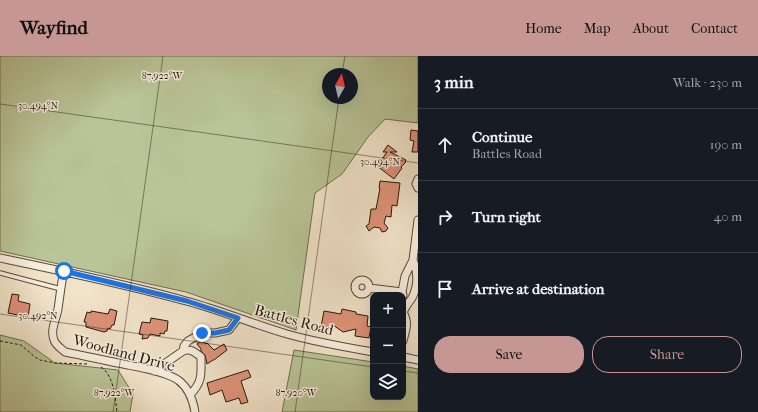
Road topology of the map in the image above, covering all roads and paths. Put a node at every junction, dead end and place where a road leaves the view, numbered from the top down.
1 (418, 179) edge
2 (418, 188) edge
3 (418, 220) edge
4 (0, 258) edge
5 (413, 260) junction
6 (64, 271) junction
7 (0, 273) edge
8 (369, 288) dead end
9 (61, 289) junction
10 (392, 292) edge
11 (403, 292) edge
12 (406, 306) edge
13 (406, 315) edge
14 (238, 318) junction
15 (406, 328) edge
16 (0, 341) edge
17 (183, 351) junction
18 (370, 351) edge
19 (406, 358) edge
20 (418, 360) edge
21 (88, 364) dead end
22 (101, 366) dead end
23 (154, 371) junction
24 (190, 395) junction
25 (117, 412) edge
26 (195, 412) edge

1 - 2 street
3 - 5 street
4 - 6 street, Battles Road
5 - 11 street
5 - 12 street
6 - 9 street, Woodland Drive
6 - 14 street, Battles Road
7 - 9 lane
8 - 10 street
9 - 23 street, Woodland Drive
13 - 15 street
14 - 17 street
14 - 18 street, Battles Road
16 - 21 path
17 - 23 street
17 - 24 street
19 - 20 street
22 - 25 path
23 - 24 street, Woodland Drive
24 - 26 street, Woodland Drive

